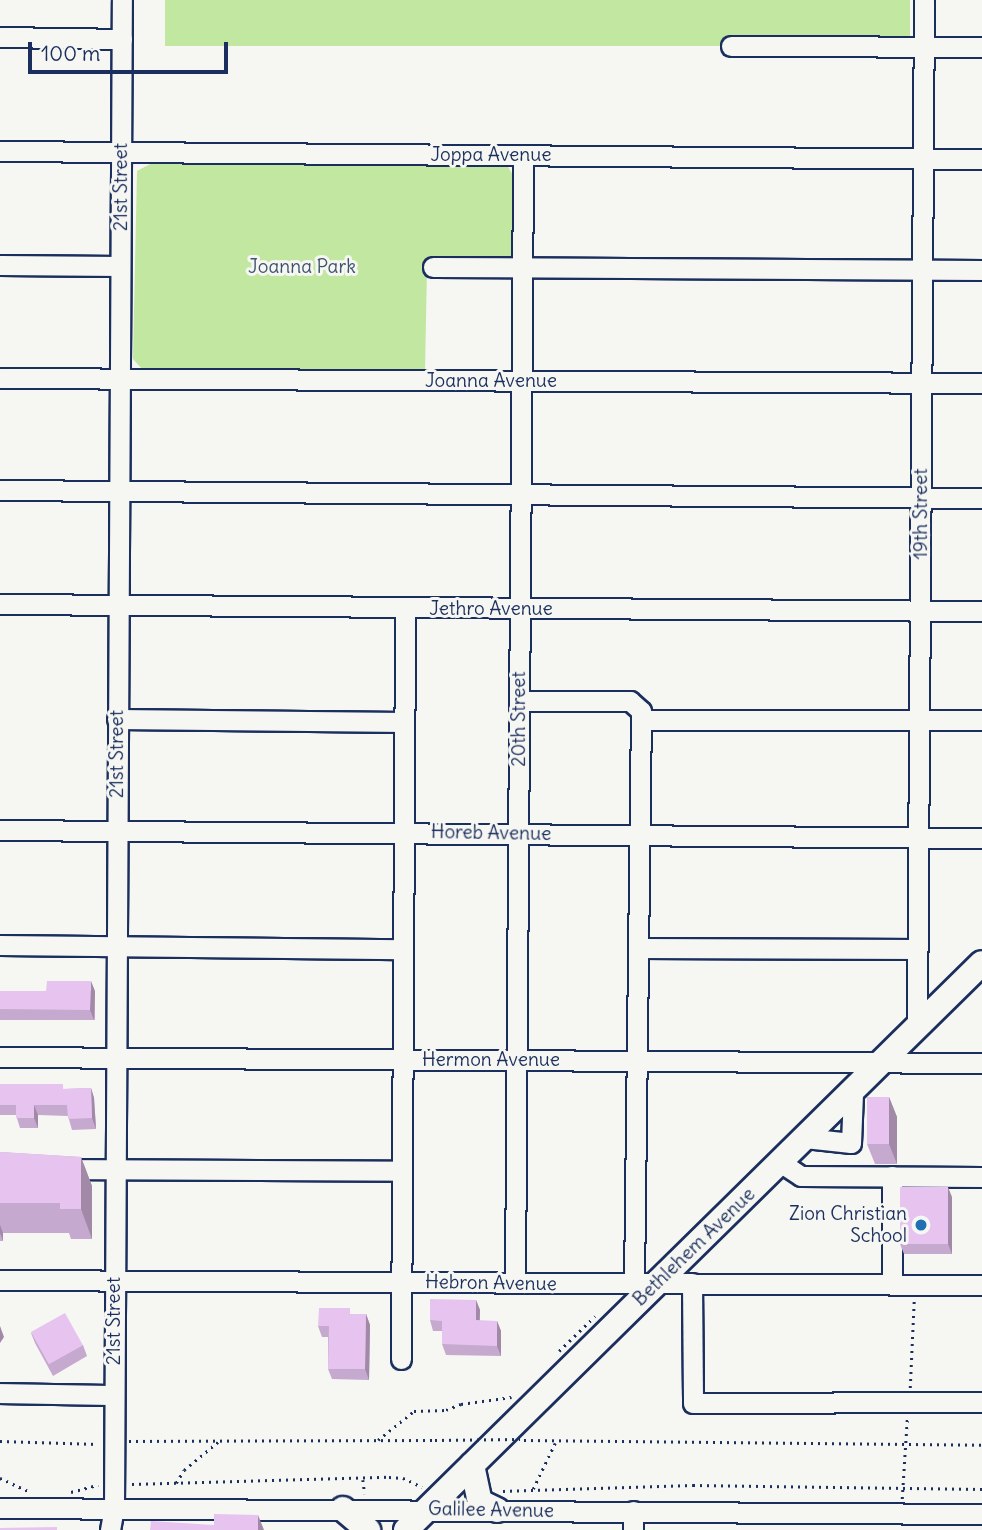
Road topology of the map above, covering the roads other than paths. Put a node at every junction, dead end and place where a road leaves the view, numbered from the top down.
1 (122, 0) edge
2 (924, 0) edge
3 (0, 37) edge
4 (122, 39) junction
5 (731, 46) dead end
6 (924, 47) junction
7 (982, 47) edge
8 (0, 151) edge
9 (121, 152) junction
10 (523, 156) junction
11 (923, 159) junction
12 (982, 159) edge
13 (0, 265) edge
14 (120, 266) junction
15 (433, 267) dead end
16 (522, 269) junction
17 (922, 270) junction
18 (982, 270) edge
19 (0, 378) edge
20 (119, 379) junction
21 (521, 382) junction
22 (922, 383) junction
23 (982, 383) edge
24 (0, 490) edge
25 (118, 491) junction
26 (521, 494) junction
27 (921, 498) junction
28 (982, 498) edge
29 (0, 604) edge
30 (118, 606) junction
31 (405, 608) junction
32 (520, 609) junction
33 (920, 611) junction
34 (982, 611) edge
35 (519, 701) junction
36 (117, 719) junction
37 (642, 720) junction
38 (918, 720) junction
39 (982, 720) edge
40 (404, 722) junction
41 (0, 830) edge
42 (116, 830) junction
43 (403, 832) junction
44 (518, 833) junction
45 (641, 834) junction
46 (916, 837) junction
47 (982, 838) edge
48 (0, 945) edge
49 (115, 947) junction
50 (640, 948) junction
51 (403, 949) junction
52 (916, 949) junction
53 (982, 963) edge
54 (917, 1027) junction
55 (0, 1058) edge
56 (115, 1058) junction
57 (402, 1060) junction
58 (517, 1060) junction
59 (638, 1060) junction
60 (882, 1062) junction
61 (982, 1063) edge
62 (853, 1094) junction
63 (805, 1138) junction
64 (780, 1162) junction
65 (41, 1169) edge
66 (114, 1169) junction
67 (402, 1171) junction
68 (892, 1176) junction
69 (982, 1177) edge
70 (0, 1280) edge
71 (115, 1280) junction
72 (401, 1282) junction
73 (515, 1282) junction
74 (692, 1283) junction
75 (645, 1284) junction
76 (892, 1284) junction
77 (982, 1285) edge
78 (401, 1359) dead end
79 (0, 1393) edge
80 (114, 1395) junction
81 (982, 1402) edge
82 (472, 1465) junction
83 (427, 1500) junction
84 (354, 1504) junction
85 (0, 1507) edge
86 (114, 1508) junction
87 (177, 1508) junction
88 (506, 1511) edge
89 (982, 1514) edge
90 (633, 1521) edge
91 (914, 1522) edge
92 (110, 1530) edge
93 (119, 1530) edge
94 (176, 1530) edge
95 (368, 1530) edge
96 (406, 1530) edge

1 - 4 street, 21st Street
2 - 6 street, 19th Street
3 - 4 street
4 - 9 street, 21st Street
5 - 6 street
6 - 7 street
6 - 11 street, 19th Street
8 - 9 street, Joppa Avenue
9 - 10 street, Joppa Avenue
9 - 14 street, 21st Street
10 - 11 street, Joppa Avenue
10 - 16 street, 20th Street
11 - 12 street, Joppa Avenue
11 - 17 street, 19th Street
13 - 14 street
14 - 20 street, 21st Street
15 - 16 street
16 - 17 street
16 - 21 street, 20th Street
17 - 18 street
17 - 22 street, 19th Street
19 - 20 street, Joanna Avenue
20 - 21 street, Joanna Avenue
20 - 25 street, 21st Street
21 - 22 street, Joanna Avenue
21 - 26 street, 20th Street
22 - 23 street, Joanna Avenue
22 - 27 street, 19th Street
24 - 25 street
25 - 26 street
25 - 30 street, 21st Street
26 - 27 street
26 - 32 street, 20th Street
27 - 28 street
27 - 33 street, 19th Street
29 - 30 street, Jethro Avenue
30 - 31 street, Jethro Avenue
30 - 36 street, 21st Street
31 - 32 street, Jethro Avenue
31 - 40 street
32 - 33 street, Jethro Avenue
32 - 35 street, 20th Street
33 - 34 street, Jethro Avenue
33 - 38 street, 19th Street
35 - 37 street
35 - 44 street, 20th Street
36 - 40 street
36 - 42 street, 21st Street
37 - 38 street
37 - 45 street
38 - 39 street
38 - 46 street, 19th Street
40 - 43 street
41 - 42 street, Horeb Avenue
42 - 43 street, Horeb Avenue
42 - 49 street, 21st Street
43 - 44 street, Horeb Avenue
43 - 51 street
44 - 45 street, Horeb Avenue
44 - 58 street, 20th Street
45 - 46 street, Horeb Avenue
45 - 50 street
46 - 47 street, Horeb Avenue
46 - 52 street, 19th Street
48 - 49 street
49 - 51 street
49 - 56 street, 21st Street
50 - 52 street
50 - 59 street
51 - 57 street
52 - 54 street, 19th Street
53 - 54 main road, Bethlehem Avenue
54 - 60 main road, Bethlehem Avenue
55 - 56 street, Hermon Avenue
56 - 57 street, Hermon Avenue
56 - 66 street, 21st Street
57 - 58 street, Hermon Avenue
57 - 67 street
58 - 59 street, Hermon Avenue
58 - 73 street, 20th Street
59 - 60 street, Hermon Avenue
59 - 75 street
60 - 61 street, Hermon Avenue
60 - 62 main road, Bethlehem Avenue
62 - 63 main road, Bethlehem Avenue
62 - 63 street
63 - 64 main road, Bethlehem Avenue
64 - 68 street
64 - 75 main road, Bethlehem Avenue
65 - 66 street
66 - 67 street
66 - 71 street, 21st Street
67 - 72 street
68 - 69 street
68 - 76 street
70 - 71 street, Hebron Avenue
71 - 72 street, Hebron Avenue
71 - 80 street, 21st Street
72 - 73 street, Hebron Avenue
72 - 78 street
73 - 75 street, Hebron Avenue
74 - 75 street, Hebron Avenue
74 - 76 street, Hebron Avenue
74 - 81 street
75 - 82 main road, Bethlehem Avenue
76 - 77 street, Hebron Avenue
79 - 80 street
80 - 86 street, 21st Street
82 - 83 main road, Bethlehem Avenue
82 - 88 main road
83 - 84 street, Galilee Avenue
83 - 88 street, Galilee Avenue
83 - 96 main road, Bethlehem Avenue
84 - 87 street, Galilee Avenue
84 - 95 main road
85 - 86 street, Galilee Avenue
86 - 87 street, Galilee Avenue
86 - 92 street, 21st Street
86 - 93 street, 21st Street
87 - 94 street
88 - 90 street, Galilee Avenue
89 - 91 street, Galilee Avenue
90 - 91 street, Galilee Avenue

